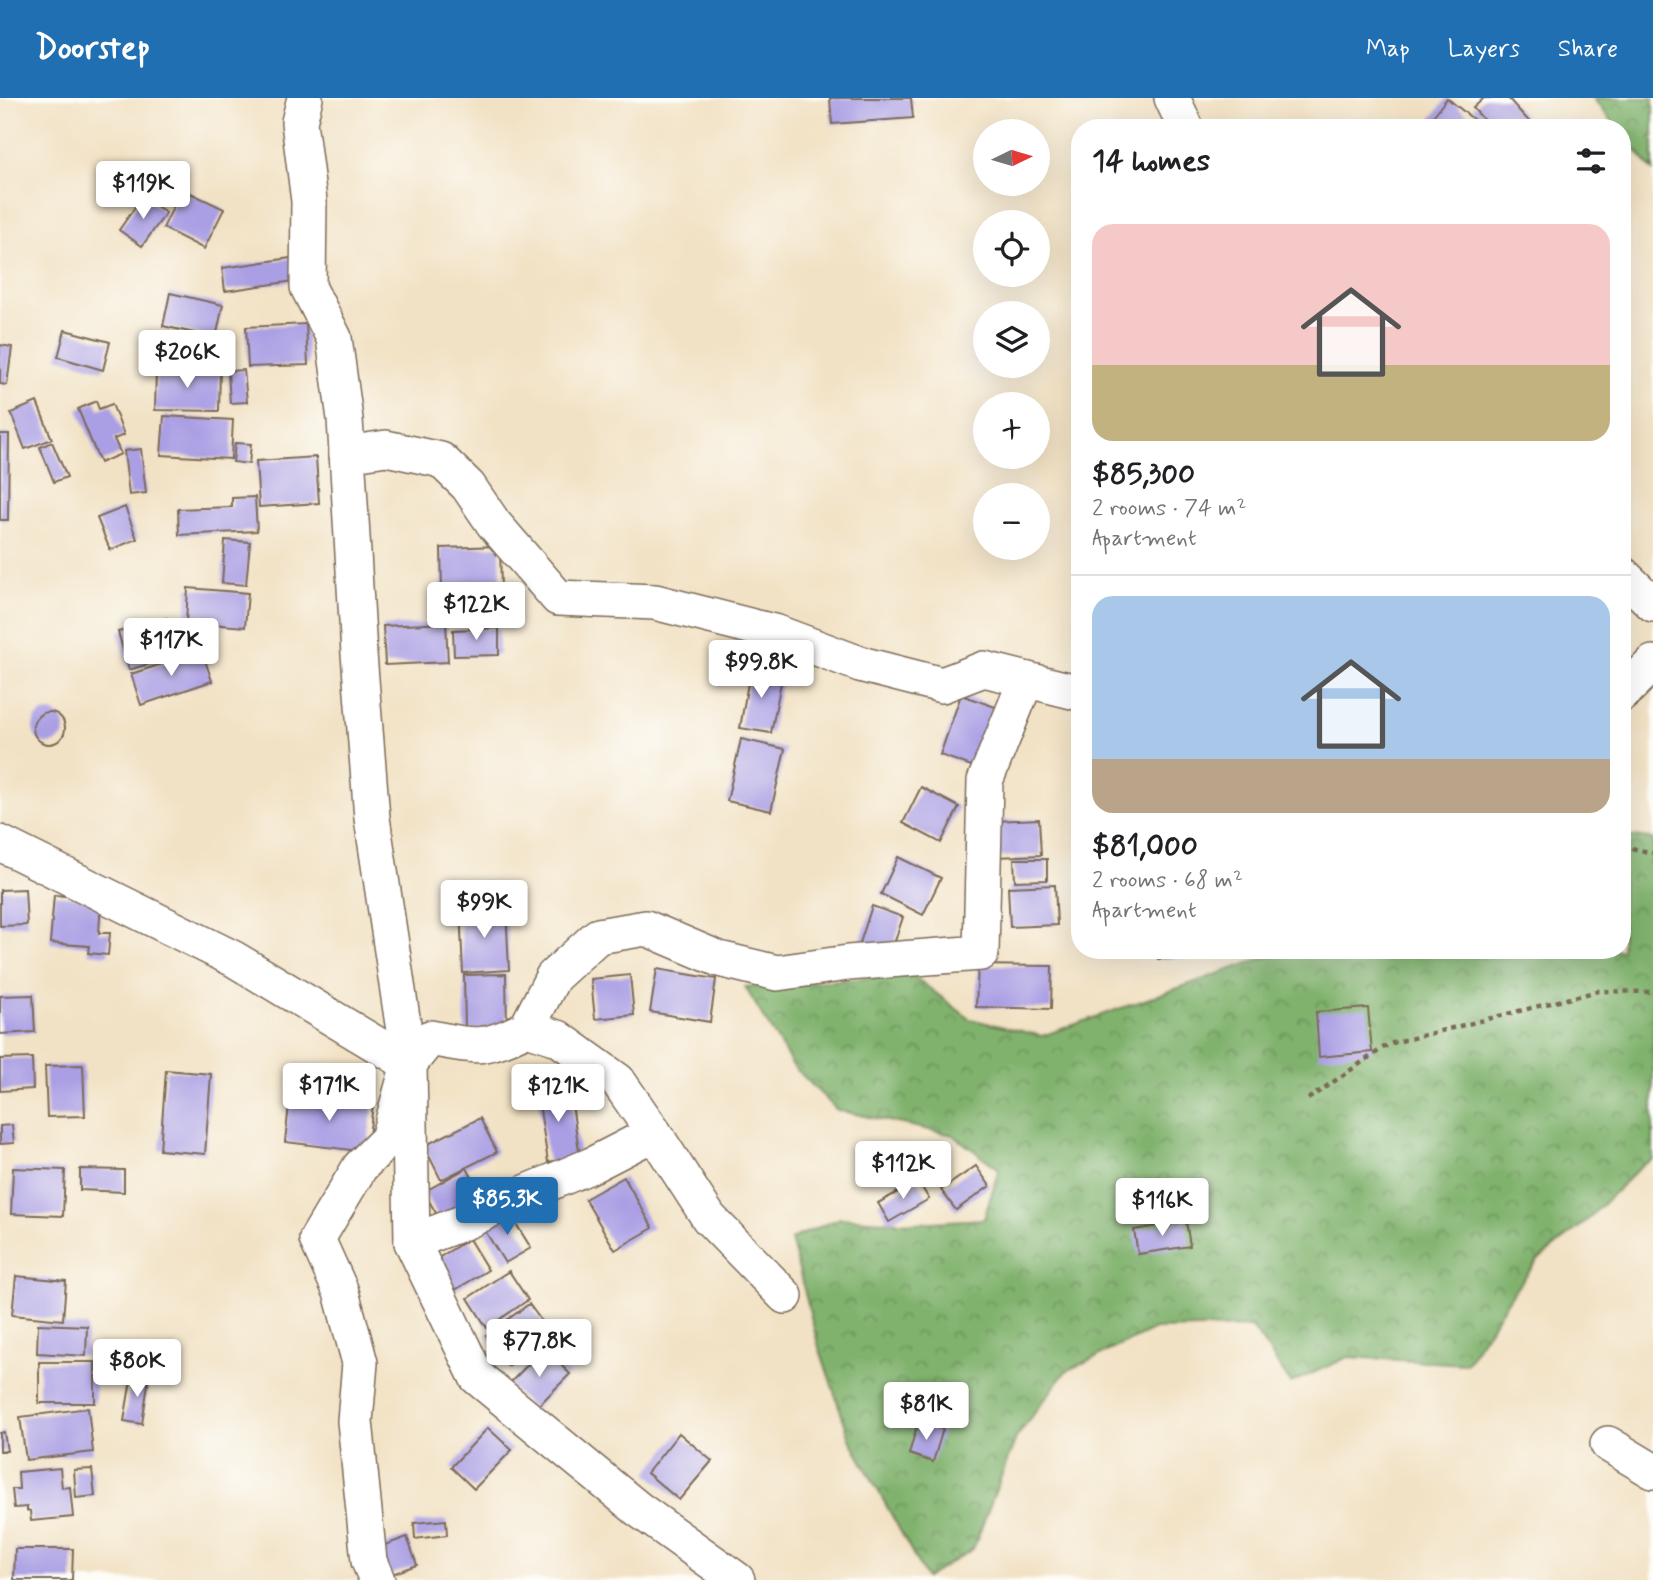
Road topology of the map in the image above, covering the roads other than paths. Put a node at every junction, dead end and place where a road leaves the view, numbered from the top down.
1 (305, 98) edge
2 (1172, 98) edge
3 (1182, 119) edge
4 (347, 454) junction
5 (1631, 583) edge
6 (1653, 604) edge
7 (1653, 663) edge
8 (1026, 680) junction
9 (1631, 686) edge
10 (1071, 691) edge
11 (0, 843) edge
12 (527, 1028) junction
13 (409, 1064) junction
14 (654, 1133) junction
15 (412, 1242) junction
16 (785, 1296) dead end
17 (1608, 1444) dead end
18 (1653, 1471) edge
19 (377, 1580) edge
20 (737, 1580) edge

1 - 4 street
2 - 3 street
4 - 8 street
4 - 13 street
5 - 6 street
7 - 9 street
8 - 10 street
8 - 12 street
11 - 13 street
12 - 13 street
12 - 14 street
13 - 15 street
13 - 19 street
14 - 15 street
14 - 16 street
15 - 20 street
17 - 18 street

